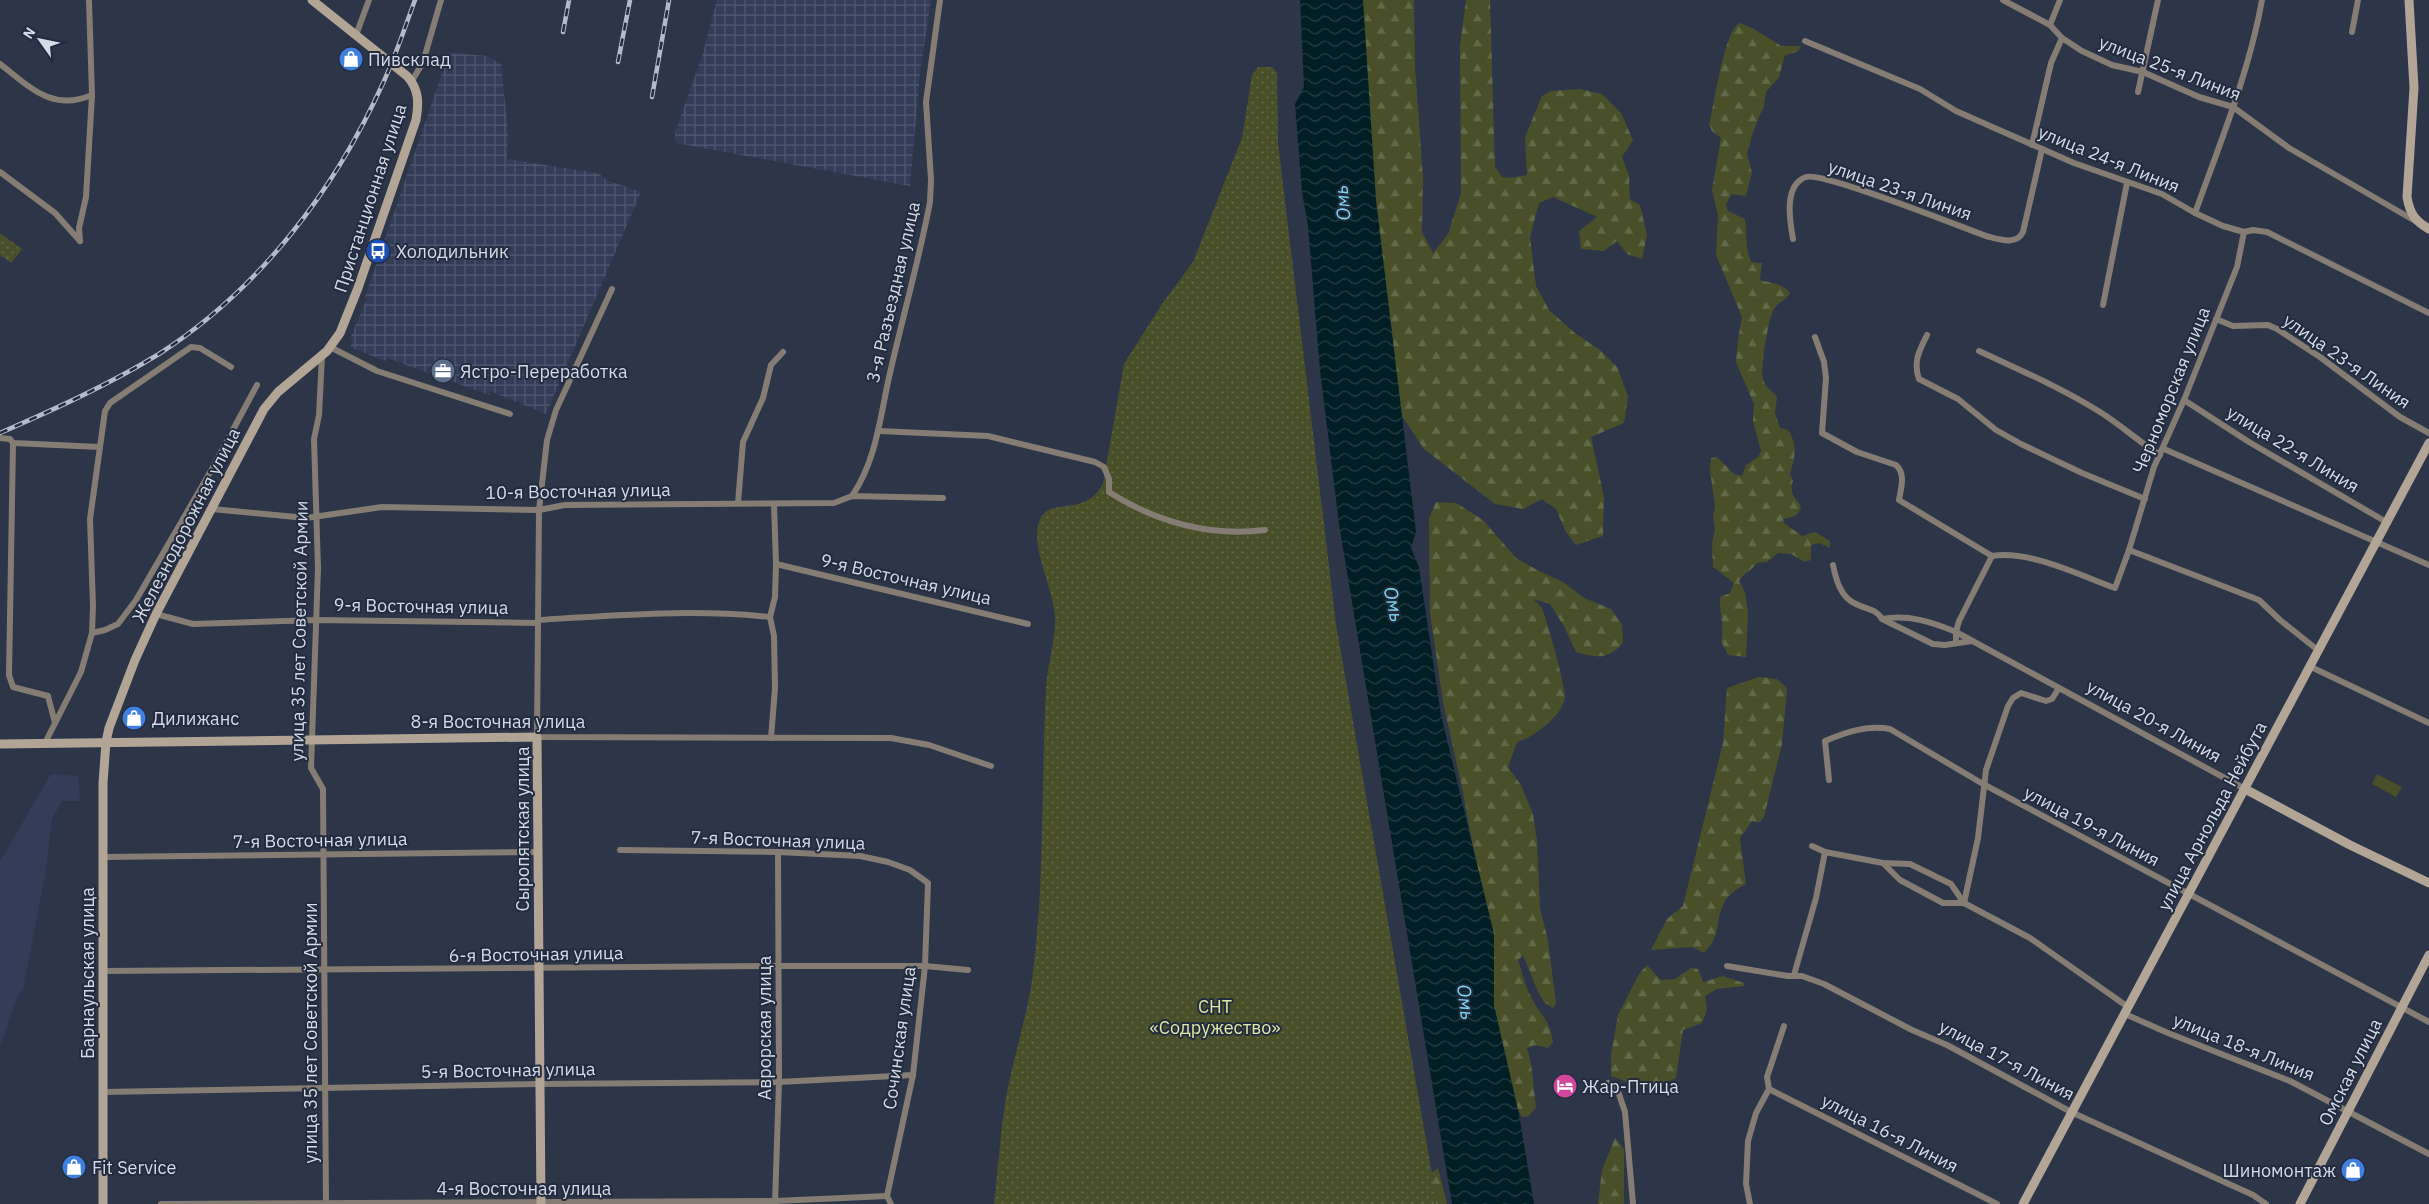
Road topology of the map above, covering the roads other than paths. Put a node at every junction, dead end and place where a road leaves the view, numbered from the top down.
1 (90, 0) edge
2 (312, 0) edge
3 (369, 0) edge
4 (441, 0) edge
5 (940, 0) edge
6 (2003, 0) edge
7 (2060, 0) edge
8 (2158, 0) edge
9 (2262, 0) edge
10 (2358, 0) edge
11 (2408, 0) edge
12 (2050, 25) junction
13 (2352, 32) dead end
14 (356, 35) junction
15 (2062, 38) junction
16 (1805, 41) dead end
17 (0, 64) edge
18 (2143, 72) junction
19 (412, 81) junction
20 (2138, 92) dead end
21 (92, 95) junction
22 (2233, 107) junction
23 (2032, 144) junction
24 (2042, 150) junction
25 (0, 172) edge
26 (2127, 183) junction
27 (2195, 213) junction
28 (2416, 222) junction
29 (2429, 229) edge
30 (2244, 232) junction
31 (1793, 239) dead end
32 (612, 289) dead end
33 (2103, 305) dead end
34 (2429, 313) edge
35 (2216, 319) junction
36 (1927, 335) dead end
37 (1815, 337) dead end
38 (330, 347) junction
39 (1979, 351) dead end
40 (783, 352) dead end
41 (322, 356) junction
42 (231, 367) dead end
43 (257, 385) dead end
44 (2184, 400) junction
45 (510, 414) dead end
46 (879, 431) junction
47 (2429, 433) edge
48 (0, 438) edge
49 (13, 443) junction
50 (2429, 444) edge
51 (100, 446) junction
52 (2162, 452) junction
53 (852, 496) junction
54 (943, 498) dead end
55 (2145, 498) junction
56 (738, 503) junction
57 (774, 504) junction
58 (212, 509) junction
59 (539, 510) junction
60 (315, 517) junction
61 (2388, 523) junction
62 (1265, 530) dead end
63 (2378, 541) junction
64 (2129, 550) junction
65 (1992, 556) junction
66 (776, 564) junction
67 (1833, 565) dead end
68 (2429, 565) edge
69 (156, 614) junction
70 (770, 618) junction
71 (1882, 619) junction
72 (316, 620) junction
73 (538, 622) junction
74 (1028, 624) dead end
75 (1956, 632) junction
76 (92, 633) junction
77 (1972, 641) junction
78 (1956, 643) junction
79 (2319, 651) junction
80 (2311, 667) junction
81 (2059, 688) junction
82 (55, 723) junction
83 (2429, 723) edge
84 (537, 737) junction
85 (312, 738) junction
86 (771, 738) junction
87 (45, 742) junction
88 (106, 742) junction
89 (0, 744) edge
90 (991, 766) dead end
91 (1829, 780) dead end
92 (1983, 784) junction
93 (2245, 789) junction
94 (1812, 846) dead end
95 (620, 850) dead end
96 (538, 852) junction
97 (778, 852) junction
98 (1825, 852) junction
99 (325, 854) junction
100 (102, 857) junction
101 (1883, 863) junction
102 (2429, 882) edge
103 (928, 883) joint
104 (2187, 894) junction
105 (1964, 902) junction
106 (2429, 955) edge
107 (779, 966) junction
108 (925, 966) junction
109 (1727, 966) dead end
110 (539, 969) junction
111 (324, 970) junction
112 (968, 970) dead end
113 (103, 971) junction
114 (1794, 975) junction
115 (2402, 1007) junction
116 (2127, 1010) junction
117 (2429, 1022) edge
118 (1784, 1026) dead end
119 (913, 1075) junction
120 (779, 1082) junction
121 (1608, 1083) dead end
122 (540, 1084) junction
123 (326, 1088) junction
124 (1769, 1089) junction
125 (103, 1092) junction
126 (2348, 1110) junction
127 (2071, 1112) junction
128 (2429, 1154) edge
129 (888, 1196) junction
130 (775, 1202) edge
131 (326, 1203) edge
132 (103, 1204) edge
133 (161, 1204) edge
134 (541, 1204) edge
135 (891, 1204) edge
136 (1633, 1204) edge
137 (1750, 1204) edge
138 (1997, 1204) edge
139 (2023, 1204) edge
140 (2266, 1204) edge
141 (2300, 1204) edge

1 - 21 street
2 - 14 street
3 - 14 street
4 - 19 street, Пристанционная улица
5 - 46 street, 3-я Разъездная улица
6 - 12 street, улица 25-я Линия
7 - 12 street
8 - 18 street
9 - 22 street
10 - 13 street
11 - 28 street
12 - 15 street, улица 25-я Линия
14 - 19 street
15 - 18 street, улица 25-я Линия
15 - 23 street
16 - 23 street, улица 24-я Линия
17 - 21 street
18 - 20 street
18 - 22 street, улица 25-я Линия
19 - 38 street, Пристанционная улица
21 - 25 street
22 - 27 street
22 - 28 street, улица 25-я Линия
23 - 24 street, улица 24-я Линия
24 - 26 street, улица 24-я Линия
24 - 31 street, улица 23-я Линия
26 - 27 street, улица 24-я Линия
26 - 33 street
27 - 30 street, улица 24-я Линия
28 - 29 street, улица 25-я Линия
30 - 34 street, улица 24-я Линия
30 - 35 street, Черноморская улица
32 - 59 street, Сыропятская улица
35 - 44 street, Черноморская улица
35 - 47 street, улица 23-я Линия
36 - 55 street
37 - 65 street
38 - 41 street, Железнодорожная улица
38 - 45 street
39 - 52 street
40 - 56 street
41 - 58 street, Железнодорожная улица
41 - 60 street, улица 35 лет Советской Армии
42 - 51 street
43 - 76 street
44 - 52 street, Черноморская улица
44 - 61 street, улица 22-я Линия
46 - 53 street, 3-я Разъездная улица
46 - 62 street
48 - 49 street
49 - 51 street
49 - 82 street
50 - 61 street, улица Арнольда Нейбута
51 - 76 street
52 - 55 street, Черноморская улица
52 - 63 street
53 - 54 street, 10-я Восточная улица
53 - 57 street, 10-я Восточная улица
55 - 64 street, Черноморская улица
56 - 57 street, 10-я Восточная улица
56 - 59 street, 10-я Восточная улица
57 - 66 street
58 - 60 street, 10-я Восточная улица
58 - 69 street, Железнодорожная улица
59 - 60 street, 10-я Восточная улица
59 - 73 street, Сыропятская улица
60 - 72 street, улица 35 лет Советской Армии
61 - 63 street, улица Арнольда Нейбута
63 - 68 street
63 - 79 street, улица Арнольда Нейбута
64 - 65 street, Черноморская улица
64 - 79 street
65 - 75 street
66 - 70 street
66 - 74 street, 9-я Восточная улица
67 - 71 street
69 - 72 street, 9-я Восточная улица
69 - 88 street, Железнодорожная улица
70 - 73 street, 9-я Восточная улица
70 - 86 street
71 - 75 street, улица 20-я Линия
71 - 78 street
72 - 73 street, 9-я Восточная улица
72 - 85 street, улица 35 лет Советской Армии
73 - 84 street, Сыропятская улица
75 - 77 street, улица 20-я Линия
75 - 78 street
76 - 82 street
77 - 78 street
77 - 81 street, улица 20-я Линия
79 - 80 street, улица Арнольда Нейбута
80 - 83 street
80 - 93 street, улица Арнольда Нейбута
81 - 92 street
81 - 93 street, улица 20-я Линия
82 - 87 street
84 - 85 street, 8-я Восточная улица
84 - 86 street, 8-я Восточная улица
84 - 96 street, Сыропятская улица
85 - 88 street, 8-я Восточная улица
85 - 99 street, улица 35 лет Советской Армии
86 - 90 street, 8-я Восточная улица
87 - 88 street, 8-я Восточная улица
87 - 89 street, 8-я Восточная улица
88 - 100 street, Барнаульская улица
91 - 92 street, улица 19-я Линия
92 - 104 street, улица 19-я Линия
92 - 105 street
93 - 102 street, улица 20-я Линия
93 - 104 street, улица Арнольда Нейбута
94 - 98 street, улица 18-я Линия
95 - 97 street, 7-я Восточная улица
96 - 99 street, 7-я Восточная улица
96 - 110 street, Сыропятская улица
97 - 103 street, 7-я Восточная улица
97 - 107 street, Аврорская улица
98 - 101 street, улица 18-я Линия
98 - 114 street
99 - 100 street, 7-я Восточная улица
99 - 111 street, улица 35 лет Советской Армии
100 - 113 street, Барнаульская улица
101 - 105 street, улица 18-я Линия
101 - 105 street, улица 18-я Линия
103 - 108 street, Сочинская улица
104 - 115 street, улица 19-я Линия
104 - 116 street, улица Арнольда Нейбута
105 - 116 street, улица 18-я Линия
106 - 115 street, Омская улица
107 - 108 street, 6-я Восточная улица
107 - 110 street, 6-я Восточная улица
107 - 120 street, Аврорская улица
108 - 112 street, 6-я Восточная улица
108 - 119 street, Сочинская улица
109 - 114 street, улица 17-я Линия
110 - 111 street, 6-я Восточная улица
110 - 122 street, Сыропятская улица
111 - 113 street, 6-я Восточная улица
111 - 123 street, улица 35 лет Советской Армии
113 - 125 street, Барнаульская улица
114 - 127 street, улица 17-я Линия
115 - 117 street, улица 19-я Линия
115 - 126 street, Омская улица
116 - 126 street, улица 18-я Линия
116 - 127 street, улица Арнольда Нейбута
118 - 124 street
119 - 120 street, 5-я Восточная улица
119 - 129 street, Сочинская улица
120 - 122 street, 5-я Восточная улица
120 - 130 street, Аврорская улица
121 - 136 street
122 - 123 street, 5-я Восточная улица
122 - 134 street, Сыропятская улица
123 - 125 street, 5-я Восточная улица
123 - 131 street, улица 35 лет Советской Армии
124 - 137 street
124 - 138 street, улица 16-я Линия
125 - 132 street, Барнаульская улица
126 - 128 street, улица 18-я Линия
126 - 141 street, Омская улица
127 - 139 street, улица Арнольда Нейбута
127 - 140 street, улица 17-я Линия
129 - 130 street, 4-я Восточная улица
129 - 135 street
130 - 134 street, 4-я Восточная улица
131 - 133 street, 4-я Восточная улица
131 - 134 street, 4-я Восточная улица

